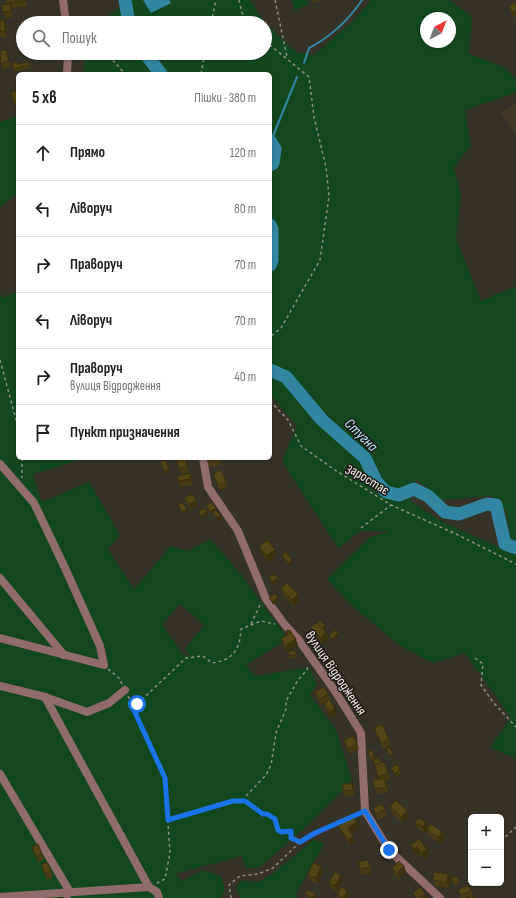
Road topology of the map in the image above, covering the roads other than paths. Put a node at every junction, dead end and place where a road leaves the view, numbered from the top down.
1 (62, 0) edge
2 (65, 16) edge
3 (68, 60) edge
4 (67, 72) edge
5 (203, 460) edge
6 (0, 464) edge
7 (0, 578) edge
8 (0, 638) edge
9 (64, 656) junction
10 (0, 686) edge
11 (125, 690) road end
12 (45, 697) junction
13 (0, 774) edge
14 (149, 886) junction
15 (70, 892) junction
16 (0, 897) edge
17 (63, 898) edge
18 (159, 898) edge
19 (440, 898) edge

1 - 2 street
3 - 4 street
5 - 19 street, вулиця Відродження
6 - 9 street
7 - 9 street
8 - 9 street
10 - 12 street
11 - 12 street
12 - 14 street
13 - 15 street
14 - 15 street
14 - 18 street
15 - 16 street
15 - 17 street

